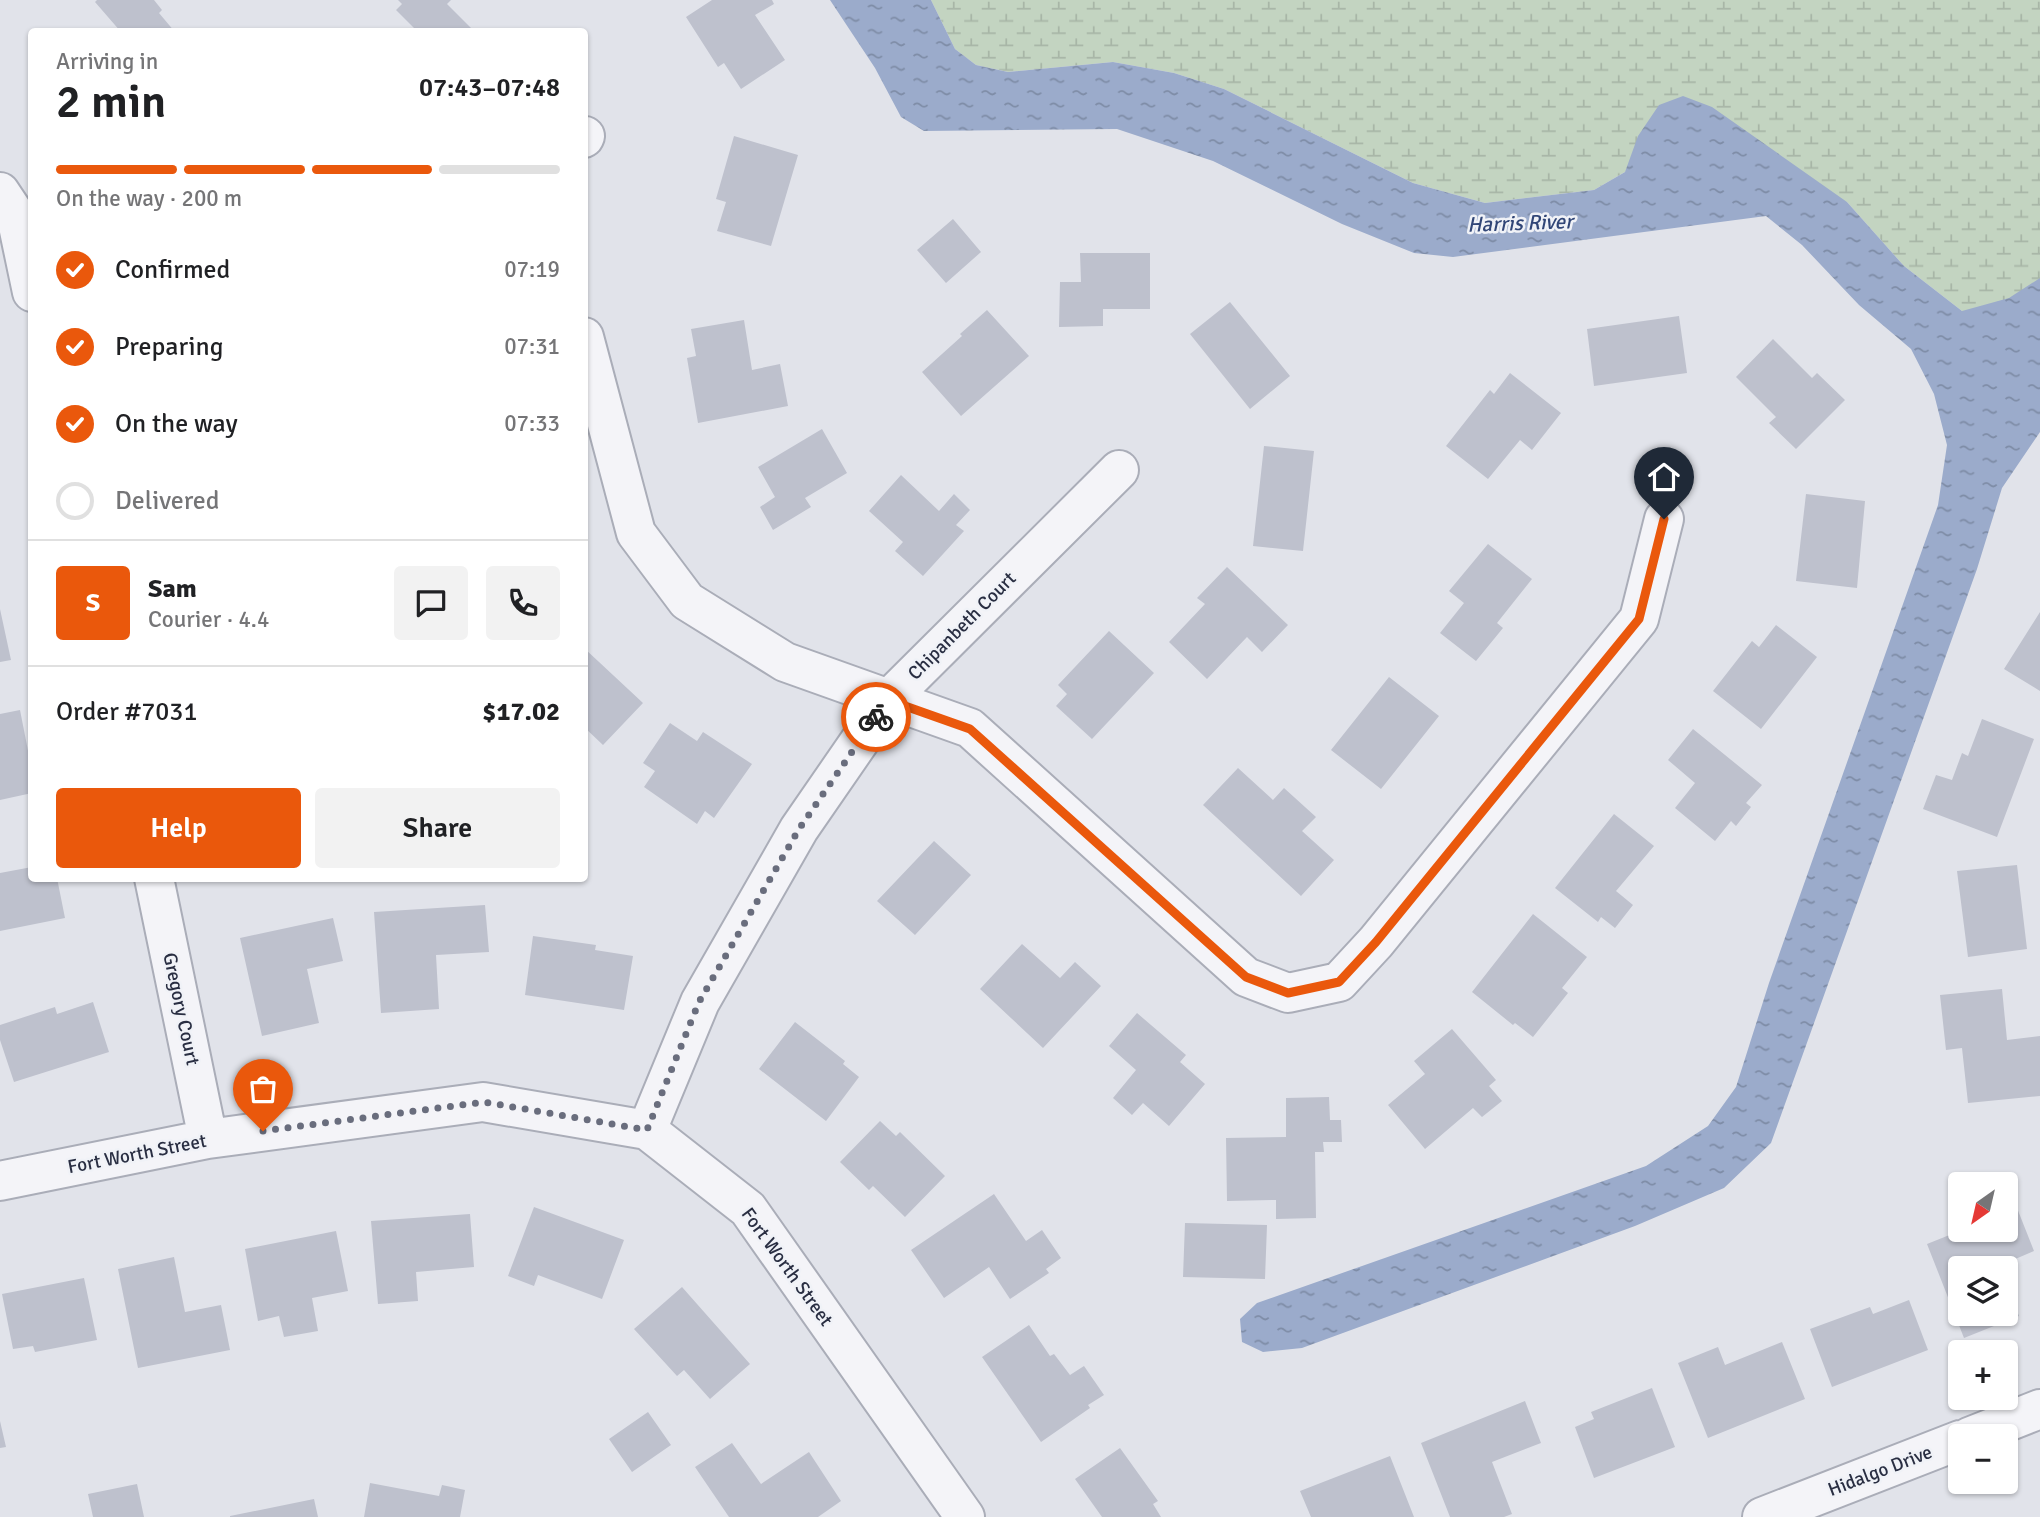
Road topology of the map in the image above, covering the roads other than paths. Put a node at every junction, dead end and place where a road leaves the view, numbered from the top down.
1 (0, 192) edge
2 (28, 273) edge
3 (588, 352) edge
4 (1119, 470) dead end
5 (1664, 519) dead end
6 (888, 700) junction
7 (155, 882) edge
8 (647, 1130) junction
9 (208, 1139) junction
10 (0, 1181) edge
11 (2040, 1409) edge
12 (2002, 1424) edge
13 (1948, 1445) edge
14 (965, 1517) edge
15 (1762, 1517) edge

1 - 2 street
3 - 6 street
4 - 6 street, Chipanbeth Court
5 - 6 street
6 - 8 street, Chipanbeth Court
7 - 9 street, Gregory Court
8 - 9 street, Fort Worth Street
8 - 14 street, Fort Worth Street
9 - 10 street, Fort Worth Street
11 - 12 street
13 - 15 street, Hidalgo Drive

